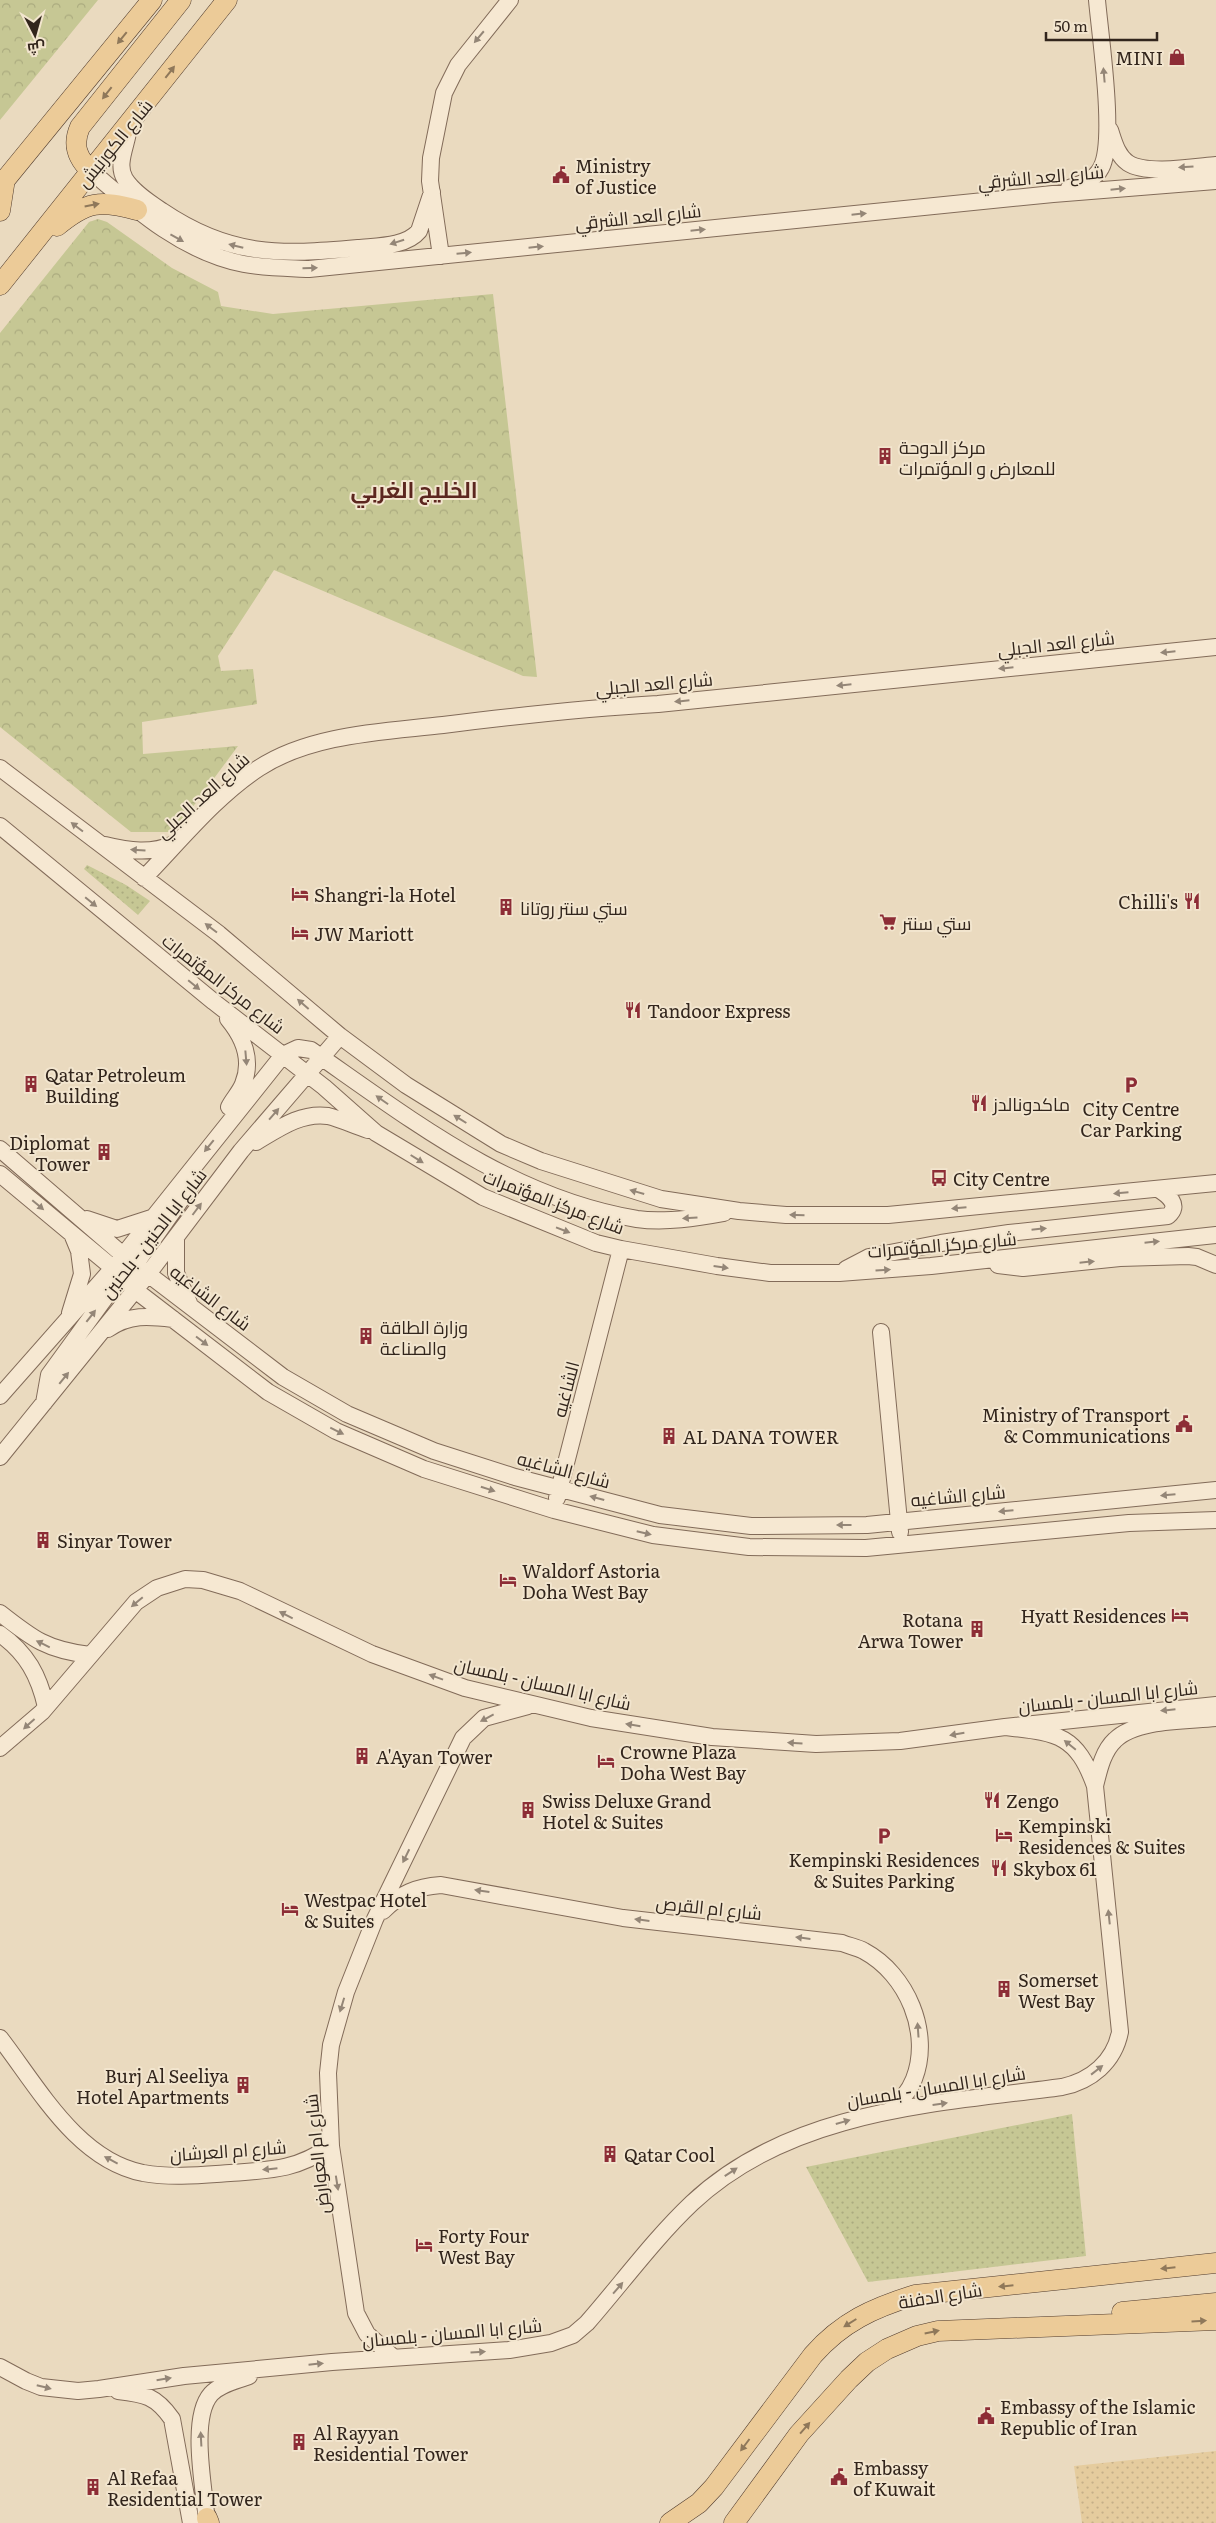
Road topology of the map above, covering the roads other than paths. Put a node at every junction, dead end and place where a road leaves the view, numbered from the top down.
1 (152, 0) edge
2 (181, 0) edge
3 (510, 0) edge
4 (1097, 0) edge
5 (227, 1) edge
6 (129, 124) junction
7 (1108, 124) junction
8 (1216, 165) edge
9 (91, 171) junction
10 (1216, 181) edge
11 (3, 182) edge
12 (432, 192) junction
13 (1053, 194) junction
14 (137, 210) junction
15 (0, 211) edge
16 (25, 252) junction
17 (441, 256) junction
18 (0, 285) edge
19 (1216, 647) edge
20 (0, 768) edge
21 (0, 826) edge
22 (99, 843) junction
23 (176, 844) junction
24 (144, 878) junction
25 (214, 1002) junction
26 (340, 1036) junction
27 (283, 1055) junction
28 (320, 1057) junction
29 (308, 1075) junction
30 (225, 1126) junction
31 (376, 1133) junction
32 (0, 1150) edge
33 (241, 1151) junction
34 (193, 1166) junction
35 (0, 1174) edge
36 (1216, 1183) edge
37 (1158, 1189) junction
38 (738, 1211) junction
39 (79, 1216) junction
40 (151, 1218) junction
41 (71, 1232) junction
42 (1216, 1235) edge
43 (176, 1238) junction
44 (621, 1249) junction
45 (987, 1260) junction
46 (1216, 1266) edge
47 (128, 1268) junction
48 (839, 1273) junction
49 (135, 1290) junction
50 (190, 1305) junction
51 (70, 1318) junction
52 (174, 1320) junction
53 (881, 1332) dead end
54 (102, 1333) junction
55 (0, 1396) edge
56 (44, 1403) junction
57 (0, 1457) edge
58 (560, 1488) junction
59 (1216, 1490) edge
60 (554, 1510) junction
61 (1216, 1520) edge
62 (898, 1521) junction
63 (759, 1526) junction
64 (901, 1544) junction
65 (758, 1547) junction
66 (0, 1613) edge
67 (0, 1634) edge
68 (90, 1655) junction
69 (533, 1705) junction
70 (1216, 1705) edge
71 (46, 1707) junction
72 (1216, 1718) edge
73 (1005, 1727) junction
74 (0, 1748) edge
75 (1095, 1786) junction
76 (375, 1919) junction
77 (0, 2038) edge
78 (892, 2110) junction
79 (331, 2146) junction
80 (1216, 2263) edge
81 (1216, 2303) edge
82 (1216, 2320) edge
83 (1007, 2330) junction
84 (394, 2358) junction
85 (0, 2367) edge
86 (267, 2369) junction
87 (99, 2389) junction
88 (203, 2522) edge
89 (670, 2523) edge
90 (734, 2523) edge

1 -> 11 main road
2 -> 9 main road
3 -> 12 street
7 -> 4 street
6 -> 5 main road, شارع الكورنيش
6 - 9 main road, شارع الكورنيش
12 -> 6 street
8 -> 7 street
7 - 13 street
9 - 14 street, شارع العد الشرقي
9 - 16 main road, شارع الكورنيش
13 -> 10 street, شارع العد الشرقي
11 - 15 main road
12 - 17 street
17 -> 13 street, شارع العد الشرقي
16 -> 14 main road
14 -> 17 street, شارع العد الشرقي
16 - 18 main road, شارع الكورنيش
19 -> 23 street, شارع العد الجبلي
22 -> 20 street, شارع مركز المؤتمرات
21 -> 25 street, شارع مركز المؤتمرات
23 -> 22 street
22 - 24 street, شارع مركز المؤتمرات
23 - 24 street, شارع العد الجبلي
26 -> 24 street, شارع مركز المؤتمرات
25 - 27 street, شارع مركز المؤتمرات
25 -> 30 street
26 - 28 street, شارع ابا الحنين - بلحنين
38 -> 26 street, شارع مركز المؤتمرات
27 - 28 street
27 - 29 street, شارع مركز المؤتمرات
27 - 30 street, شارع ابا الحنين - بلحنين
28 - 29 street, شارع ابا الحنين - بلحنين
38 -> 28 street
29 - 31 street, شارع مركز المؤتمرات
33 -> 29 street, شارع ابا الحنين - بلحنين
30 -> 34 street, شارع ابا الحنين - بلحنين
31 - 33 street
31 -> 44 street, شارع مركز المؤتمرات
32 - 39 street, شارع الشاغيه
43 -> 33 street, شارع ابا الحنين - بلحنين
34 - 40 street, شارع ابا الحنين - بلحنين
34 - 47 street
35 -> 41 street, شارع الشاغيه
36 - 37 street, شارع مركز المؤتمرات
37 -> 38 street, شارع مركز المؤتمرات
48 -> 37 street
39 - 40 street
39 - 47 street, شارع الشاغيه
40 - 47 street, شارع ابا الحنين - بلحنين
41 - 47 street, شارع الشاغيه
41 - 51 street
45 -> 42 street, شارع مركز المؤتمرات
43 - 47 street, شارع ابا الحنين - بلحنين
43 - 50 street
44 -> 48 street, شارع مركز المؤتمرات
44 - 58 street, الشاغيه
45 -> 46 street
48 -> 45 street, شارع مركز المؤتمرات
47 - 49 street
47 - 50 street, شارع الشاغيه
47 - 51 street, شارع ابا الحنين - بلحنين
56 -> 47 street
49 - 52 street
49 - 54 street, شارع ابا الحنين - بلحنين
50 - 58 street, شارع الشاغيه
51 - 55 street, شارع ابا الحنين - بلحنين
52 - 54 street
52 -> 60 street
53 - 62 street
56 -> 54 street, شارع ابا الحنين - بلحنين
56 - 57 street, شارع ابا الحنين - بلحنين
58 - 60 street, الشاغيه
63 -> 58 street, شارع الشاغيه
59 -> 62 street, شارع الشاغيه
60 -> 65 street
61 - 64 street
62 -> 63 street, شارع الشاغيه
62 - 64 street
63 - 65 street
64 - 65 street
68 -> 66 street
67 - 71 street
69 -> 68 street, شارع ابا المسان - بلمسان
68 - 71 street, شارع ابا المسان - بلمسان
73 -> 69 street, شارع ابا المسان - بلمسان
69 -> 76 street, شارع ام العوارض
70 -> 73 street, شارع ابا المسان - بلمسان
71 -> 74 street, شارع ابا المسان - بلمسان
72 - 75 street, شارع ابا المسان - بلمسان
75 -> 73 street, شارع ابا المسان - بلمسان
78 -> 75 street, شارع ابا المسان - بلمسان
78 -> 76 street, شارع ام القرص
76 -> 79 street, شارع ام العوارض
79 -> 77 street, شارع ام العرشان
84 -> 78 street, شارع ابا المسان - بلمسان
79 -> 84 street, شارع ام العوارض
80 -> 89 main road, شارع الدفنة
81 - 83 main road
83 -> 82 main road, شارع الدفنة
90 -> 83 main road, شارع الدفنة
86 -> 84 street, شارع ابا المسان - بلمسان
85 -> 87 street, شارع ابا المسان - بلمسان
87 -> 86 street, شارع ابا المسان - بلمسان
88 -> 86 street, شارع ابا المسان - بلمسان
87 - 88 street, شارع ابا المسان - بلمسان

